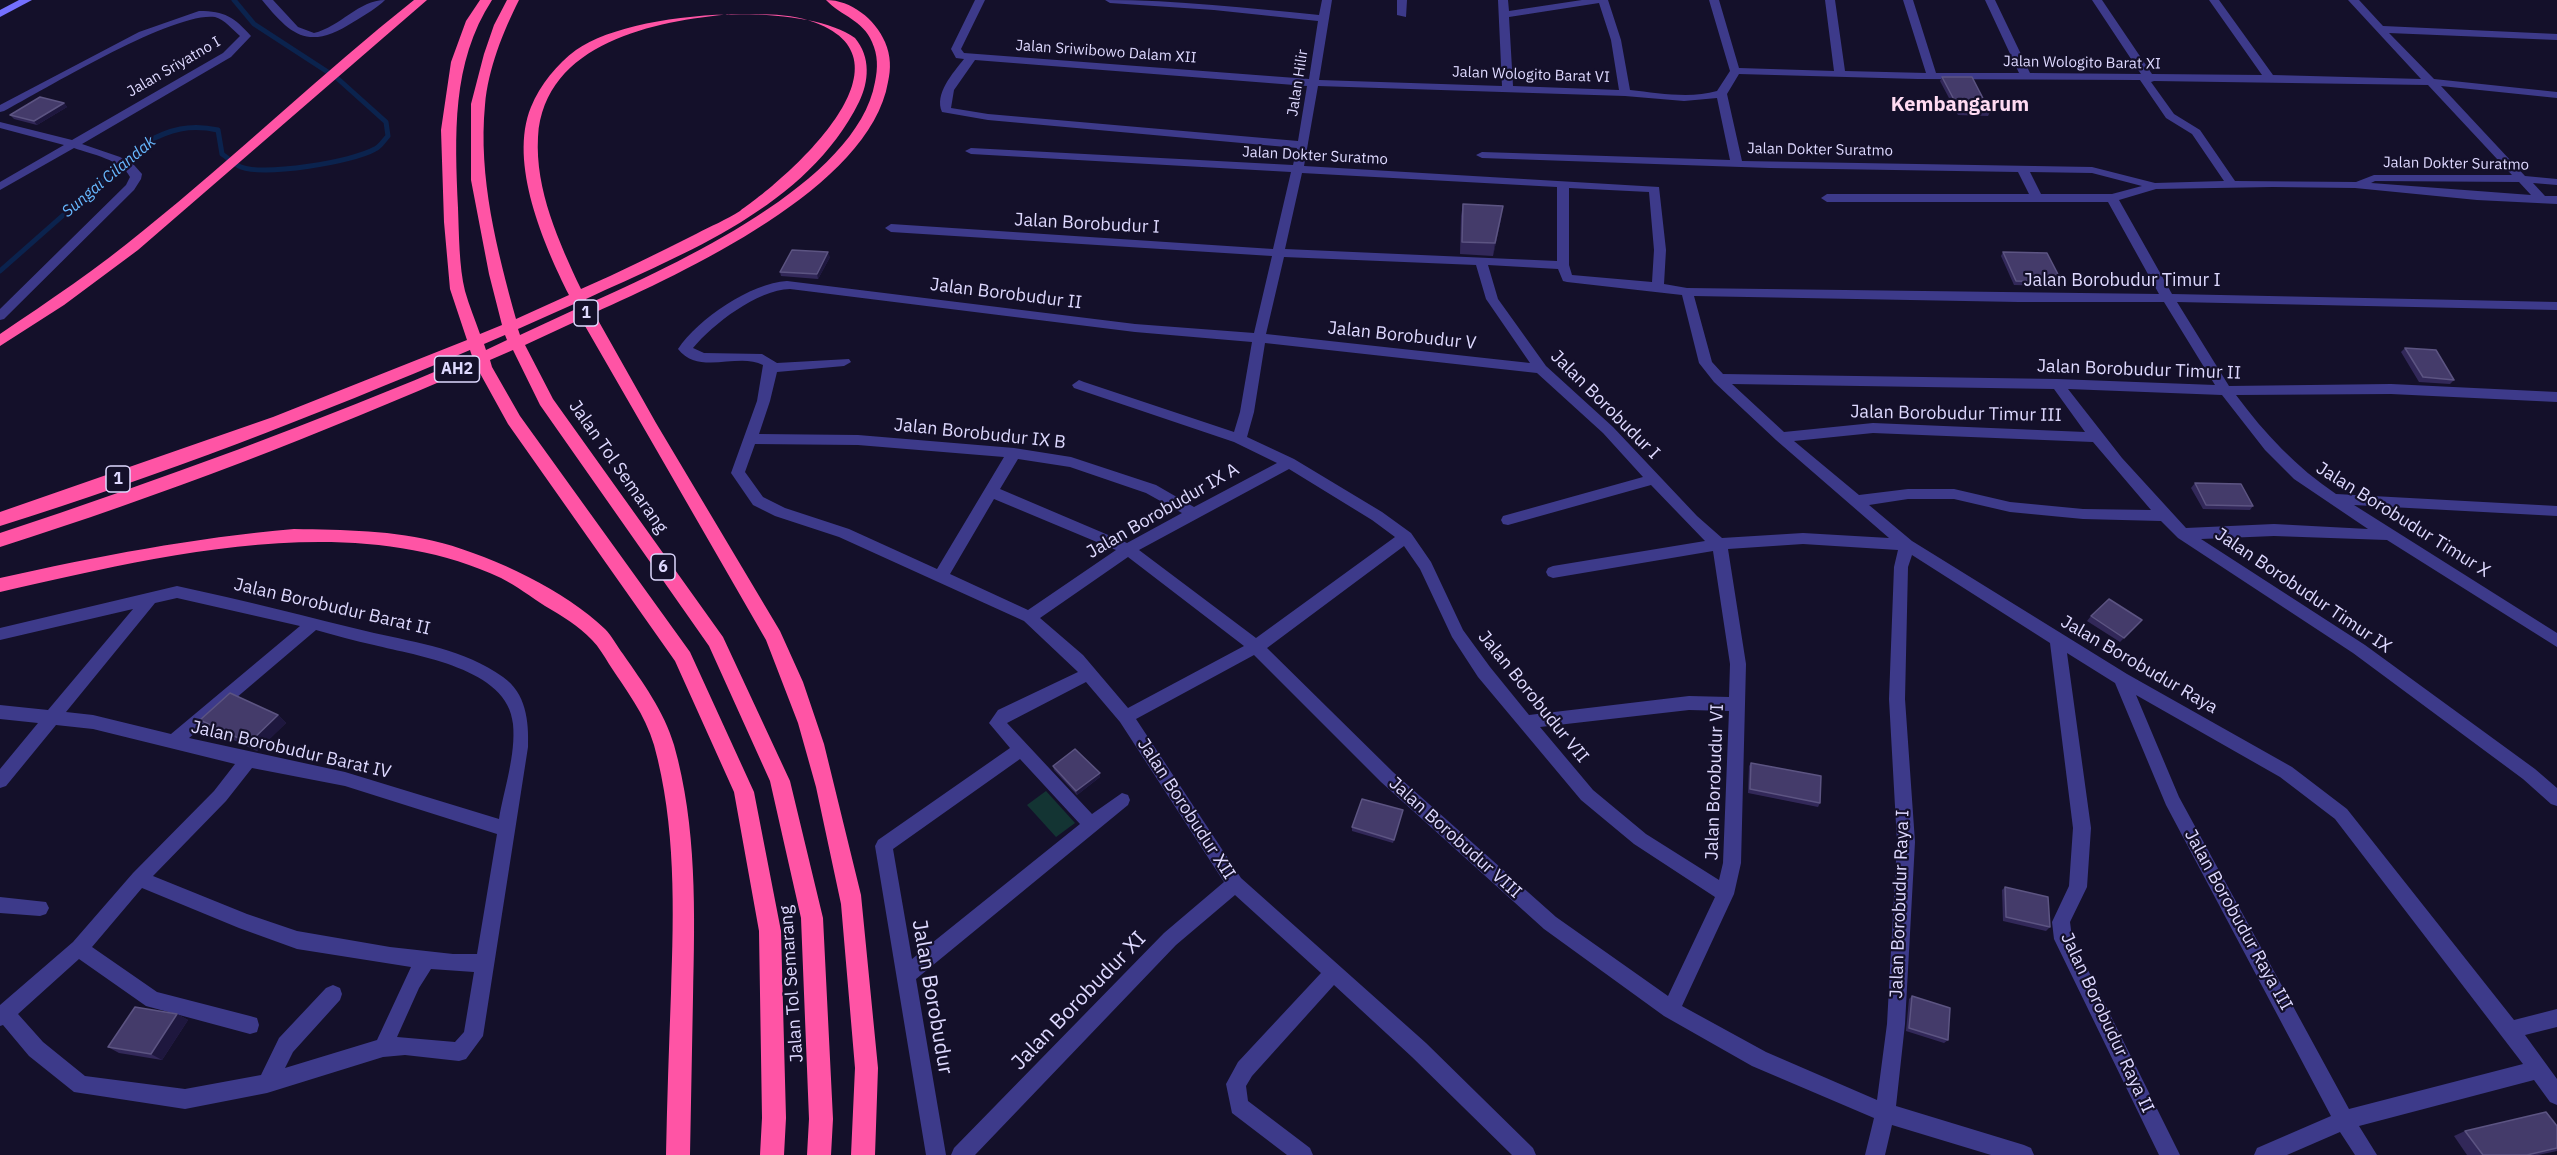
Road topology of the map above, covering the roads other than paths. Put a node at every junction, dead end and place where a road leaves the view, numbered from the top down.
1 (27, 0) edge
2 (267, 0) edge
3 (380, 0) edge
4 (421, 0) edge
5 (486, 0) edge
6 (513, 0) edge
7 (832, 0) edge
8 (980, 0) edge
9 (1110, 0) edge
10 (1327, 0) edge
11 (1402, 0) edge
12 (1503, 0) edge
13 (1602, 0) edge
14 (1714, 0) edge
15 (1830, 0) edge
16 (1908, 0) edge
17 (1990, 0) edge
18 (2097, 0) edge
19 (2214, 0) edge
20 (2353, 0) edge
21 (1214, 3) edge
22 (0, 14) edge
23 (1402, 15) dead end
24 (1505, 15) junction
25 (1324, 20) junction
26 (2379, 29) junction
27 (2557, 37) edge
28 (971, 58) junction
29 (1735, 71) junction
30 (1840, 74) junction
31 (1932, 76) junction
32 (2026, 77) junction
33 (2270, 78) junction
34 (2147, 79) junction
35 (2429, 82) junction
36 (1313, 83) junction
37 (1508, 89) junction
38 (1626, 93) junction
39 (1721, 93) junction
40 (2557, 95) edge
41 (0, 110) edge
42 (0, 125) edge
43 (74, 144) junction
44 (1303, 145) junction
45 (971, 151) dead end
46 (1482, 155) dead end
47 (1546, 158) junction
48 (1737, 164) junction
49 (2022, 169) junction
50 (1298, 171) junction
51 (2523, 179) junction
52 (1547, 182) junction
53 (2557, 182) edge
54 (1563, 184) junction
55 (2232, 185) junction
56 (2355, 185) junction
57 (2156, 186) junction
58 (0, 187) edge
59 (2036, 196) junction
60 (1827, 198) dead end
61 (2112, 198) junction
62 (2541, 199) junction
63 (2557, 200) edge
64 (891, 228) dead end
65 (1280, 254) junction
66 (1481, 261) junction
67 (1563, 265) junction
68 (1658, 287) junction
69 (1688, 292) junction
70 (2169, 298) junction
71 (2557, 306) edge
72 (0, 316) edge
73 (1259, 339) junction
74 (0, 341) edge
75 (844, 362) dead end
76 (771, 368) junction
77 (1541, 369) junction
78 (1719, 379) junction
79 (2057, 384) junction
80 (1079, 385) dead end
81 (2225, 390) junction
82 (2557, 397) edge
83 (1780, 437) junction
84 (2095, 437) junction
85 (750, 439) junction
86 (1239, 439) junction
87 (1014, 453) junction
88 (1289, 463) junction
89 (1654, 479) junction
90 (992, 492) junction
91 (2333, 499) junction
92 (1856, 501) junction
93 (2557, 511) edge
94 (1195, 514) junction
95 (2164, 516) junction
96 (0, 519) edge
97 (1508, 520) dead end
98 (2183, 534) junction
99 (2393, 535) junction
100 (1406, 537) junction
101 (0, 540) edge
102 (1720, 544) junction
103 (1907, 544) junction
104 (1128, 549) junction
105 (1552, 572) dead end
106 (941, 576) junction
107 (0, 585) edge
108 (151, 597) junction
109 (1029, 617) junction
110 (314, 623) junction
111 (0, 634) edge
112 (2058, 641) junction
113 (2557, 641) edge
114 (1256, 647) junction
115 (1088, 674) junction
116 (2121, 678) junction
117 (1737, 704) junction
118 (0, 712) edge
119 (1126, 717) junction
120 (52, 718) junction
121 (1525, 722) junction
122 (173, 742) junction
123 (1020, 750) junction
124 (248, 760) junction
125 (0, 781) edge
126 (2557, 799) edge
127 (1122, 800) dead end
128 (1091, 824) junction
129 (506, 829) junction
130 (139, 879) junction
131 (1235, 884) junction
132 (1725, 894) junction
133 (0, 905) edge
134 (40, 908) dead end
135 (79, 948) junction
136 (426, 960) junction
137 (484, 963) junction
138 (1334, 972) junction
139 (906, 975) junction
140 (333, 994) dead end
141 (1671, 1010) junction
142 (3, 1015) edge
143 (2557, 1018) edge
144 (250, 1025) dead end
145 (2510, 1030) junction
146 (383, 1048) junction
147 (2539, 1069) junction
148 (267, 1083) junction
149 (2557, 1095) edge
150 (1885, 1113) junction
151 (2344, 1120) junction
152 (678, 1155) edge
153 (771, 1155) edge
154 (819, 1155) edge
155 (863, 1155) edge
156 (936, 1155) edge
157 (961, 1155) edge
158 (1303, 1155) edge
159 (1526, 1155) edge
160 (1875, 1155) edge
161 (2024, 1155) edge
162 (2170, 1155) edge
163 (2264, 1155) edge
164 (2367, 1155) edge

1 - 22 street
2 - 3 street
4 - 74 highway
5 - 153 highway, Jalan Tol Semarang / 6
6 - 154 highway, Jalan Tol Semarang / 6
7 - 101 highway, AH2
8 - 28 street
9 - 21 street
10 - 25 street, Jalan Hilir
11 - 23 street
12 - 24 street
13 - 24 street
13 - 38 street
14 - 29 street
15 - 30 street
16 - 31 street
17 - 32 street
18 - 34 street
19 - 33 street
20 - 26 street
21 - 25 street
24 - 37 street
25 - 36 street, Jalan Hilir
26 - 27 street
26 - 35 street
28 - 36 street, Jalan Sriwibowo Dalam XII
28 - 44 street
29 - 30 street, Jalan Wologito Barat XI
29 - 39 street
30 - 31 street, Jalan Wologito Barat XI
31 - 32 street, Jalan Wologito Barat XI
32 - 34 street, Jalan Wologito Barat XI
33 - 34 street, Jalan Wologito Barat XI
33 - 35 street, Jalan Wologito Barat XI
34 - 55 street
35 - 40 street, Jalan Wologito Barat XI
35 - 51 street
36 - 37 street, Jalan Wologito Barat VI
36 - 44 street, Jalan Hilir
37 - 38 street, Jalan Wologito Barat VI
38 - 39 street, Jalan Wologito Barat VI
39 - 48 street
41 - 43 street, Jalan Sriyatno I
42 - 43 street
43 - 58 street, Jalan Sriyatno I
43 - 72 street
44 - 50 street, Jalan Hilir
45 - 50 street, Jalan Dokter Suratmo
46 - 47 street, Jalan Dokter Suratmo
47 - 48 street, Jalan Dokter Suratmo
47 - 52 street
48 - 49 street, Jalan Dokter Suratmo
49 - 57 street, Jalan Dokter Suratmo
49 - 59 street
50 - 52 street, Jalan Dokter Suratmo
50 - 65 street
51 - 53 street, Jalan Dokter Suratmo
51 - 56 street, Jalan Dokter Suratmo
51 - 62 street
52 - 54 street, Jalan Dokter Suratmo
54 - 67 street
54 - 68 street, Jalan Dokter Suratmo
55 - 56 street, Jalan Dokter Suratmo
55 - 57 street, Jalan Dokter Suratmo
56 - 62 street, Jalan Dokter Suratmo
57 - 61 street, Jalan Dokter Suratmo
59 - 60 street, Jalan Dokter Suratmo
59 - 61 street, Jalan Dokter Suratmo
61 - 70 street, Jalan Borobudur Timur X
62 - 63 street, Jalan Dokter Suratmo
64 - 65 street, Jalan Borobudur I
65 - 66 street, Jalan Borobudur I
65 - 73 street
66 - 67 street
66 - 77 street, Jalan Borobudur I
67 - 68 street, Jalan Borobudur Timur I
68 - 69 street, Jalan Borobudur Timur I
69 - 70 street, Jalan Borobudur Timur I
69 - 78 street, Jalan Borobudur Raya
70 - 71 street, Jalan Borobudur Timur I
70 - 81 street, Jalan Borobudur Timur X
73 - 76 street, Jalan Borobudur II
73 - 77 street, Jalan Borobudur V
73 - 86 street
75 - 76 street
76 - 85 street
77 - 89 street, Jalan Borobudur I
78 - 79 street, Jalan Borobudur Timur II
78 - 83 street, Jalan Borobudur Raya
79 - 81 street, Jalan Borobudur Timur II
79 - 84 street, Jalan Borobudur Timur IX
80 - 86 street, Jalan Borobudur VII
81 - 82 street, Jalan Borobudur Timur II
81 - 91 street, Jalan Borobudur Timur X
83 - 84 street, Jalan Borobudur Timur III
83 - 92 street, Jalan Borobudur Raya
84 - 95 street, Jalan Borobudur Timur IX
85 - 87 street, Jalan Borobudur IX B
85 - 106 street, Jalan Borobudur XII
86 - 88 street, Jalan Borobudur VII
87 - 90 street
87 - 94 street, Jalan Borobudur IX B
88 - 94 street, Jalan Borobudur IX A
88 - 100 street, Jalan Borobudur VII
89 - 97 street
89 - 102 street, Jalan Borobudur I
90 - 104 street, Jalan Borobudur VIII
90 - 106 street
91 - 93 street
91 - 99 street, Jalan Borobudur Timur X
92 - 95 street
92 - 103 street, Jalan Borobudur Raya
94 - 104 street, Jalan Borobudur IX A
95 - 98 street, Jalan Borobudur Timur IX
96 - 155 highway, 1
98 - 99 street
98 - 126 street, Jalan Borobudur Timur IX
99 - 113 street, Jalan Borobudur Timur X
100 - 114 street
100 - 121 street, Jalan Borobudur VII
102 - 103 street
102 - 105 street
102 - 117 street, Jalan Borobudur VI
103 - 112 street, Jalan Borobudur Raya
103 - 150 street, Jalan Borobudur Raya I
104 - 109 street, Jalan Borobudur IX A
104 - 114 street, Jalan Borobudur VIII
106 - 109 street, Jalan Borobudur XII
107 - 152 highway
108 - 110 street, Jalan Borobudur Barat II
108 - 111 street, Jalan Borobudur Barat II
108 - 120 street
109 - 115 street, Jalan Borobudur XII
110 - 122 street
110 - 129 street, Jalan Borobudur Barat II
112 - 116 street, Jalan Borobudur Raya
112 - 162 street, Jalan Borobudur Raya II
114 - 119 street
114 - 141 street, Jalan Borobudur VIII
115 - 119 street, Jalan Borobudur XII
115 - 123 street
116 - 145 street, Jalan Borobudur Raya
116 - 151 street, Jalan Borobudur Raya III
117 - 121 street
117 - 132 street, Jalan Borobudur VI
118 - 120 street, Jalan Borobudur Barat IV
119 - 131 street, Jalan Borobudur XII
120 - 122 street, Jalan Borobudur Barat IV
120 - 125 street
121 - 132 street, Jalan Borobudur VII
122 - 124 street, Jalan Borobudur Barat IV
123 - 128 street
123 - 139 street, Jalan Borobudur
124 - 129 street, Jalan Borobudur Barat IV
124 - 130 street
127 - 128 street
128 - 139 street
129 - 137 street
130 - 135 street
130 - 136 street
131 - 138 street, Jalan Borobudur XII
131 - 157 street, Jalan Borobudur XI
132 - 141 street, Jalan Borobudur VI
133 - 134 street
135 - 142 street
135 - 144 street
136 - 137 street
136 - 146 street
137 - 146 street
138 - 158 street
138 - 159 street, Jalan Borobudur XII
139 - 156 street, Jalan Borobudur
140 - 148 street
141 - 150 street, Jalan Borobudur VIII
142 - 148 street
143 - 145 street
145 - 147 street, Jalan Borobudur Raya
146 - 148 street
147 - 149 street, Jalan Borobudur Raya
147 - 151 street
150 - 160 street, Jalan Borobudur Raya I
150 - 161 street, Jalan Borobudur VIII
151 - 163 street
151 - 164 street, Jalan Borobudur Raya III

